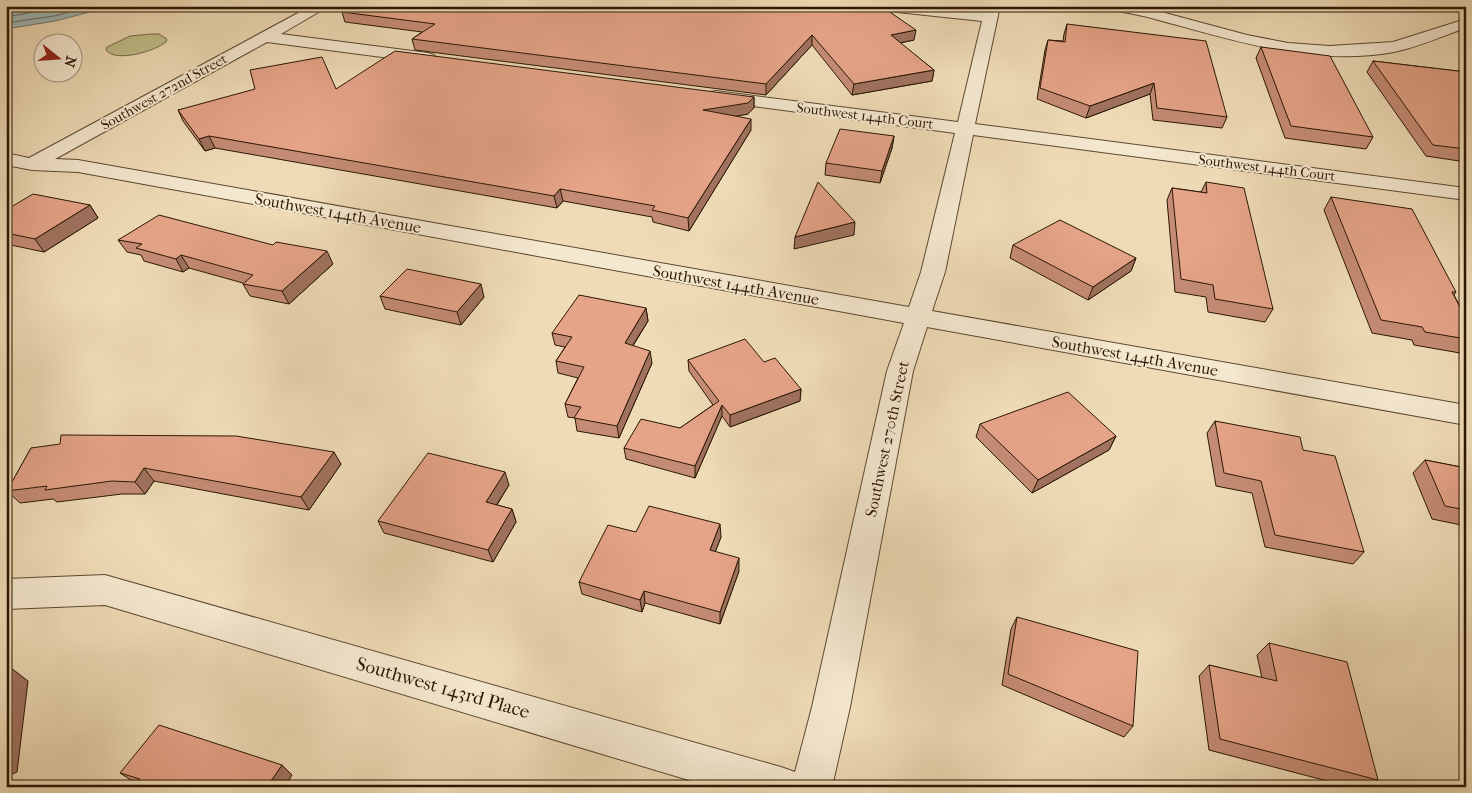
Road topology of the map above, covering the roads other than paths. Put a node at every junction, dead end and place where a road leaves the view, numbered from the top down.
1 (322, 6) edge
2 (878, 6) edge
3 (1116, 6) edge
4 (992, 12) edge
5 (1466, 23) edge
6 (265, 37) junction
7 (445, 61) edge
8 (700, 94) edge
9 (966, 129) junction
10 (6, 159) edge
11 (32, 164) junction
12 (6, 178) edge
13 (1466, 194) edge
14 (919, 318) junction
15 (1466, 415) edge
16 (6, 594) edge
17 (781, 787) edge
18 (812, 787) edge

1 - 6 street, Southwest 272nd Street
2 - 4 street
3 - 5 street
4 - 9 street, Southwest 270th Street
6 - 7 street
6 - 11 street, Southwest 272nd Street
8 - 9 street, Southwest 144th Court
9 - 13 street, Southwest 144th Court
9 - 14 street, Southwest 270th Street
10 - 11 street, Southwest 144th Avenue
11 - 12 street, Southwest 272nd Street
11 - 14 street, Southwest 144th Avenue
14 - 15 street, Southwest 144th Avenue
14 - 18 street, Southwest 270th Street
16 - 17 street, Southwest 143rd Place

